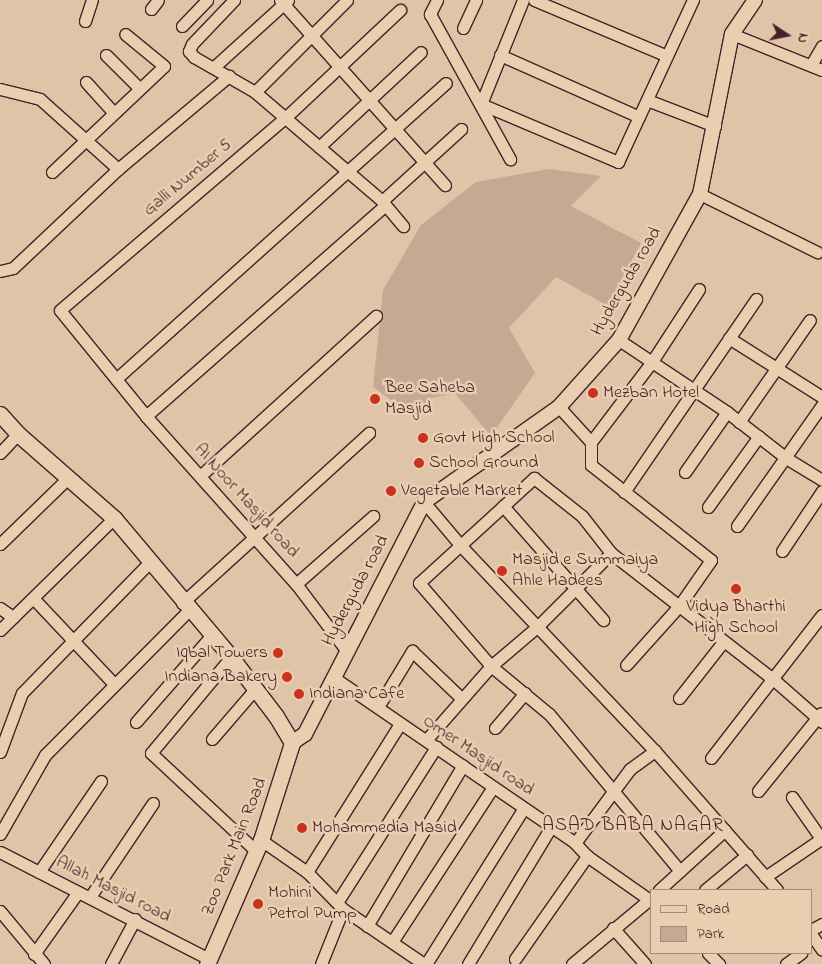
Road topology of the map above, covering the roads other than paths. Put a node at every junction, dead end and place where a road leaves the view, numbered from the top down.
1 (92, 0) edge
2 (207, 0) edge
3 (234, 0) edge
4 (347, 0) edge
5 (436, 0) edge
6 (476, 0) edge
7 (523, 0) edge
8 (534, 0) edge
9 (693, 0) edge
10 (755, 0) edge
11 (284, 1) edge
12 (400, 10) dead end
13 (85, 20) dead end
14 (182, 26) dead end
15 (463, 28) dead end
16 (126, 34) dead end
17 (732, 34) junction
18 (313, 36) junction
19 (822, 46) edge
20 (420, 52) dead end
21 (106, 55) dead end
22 (500, 55) junction
23 (668, 56) junction
24 (341, 66) junction
25 (214, 67) junction
26 (817, 67) edge
27 (228, 76) junction
28 (86, 82) dead end
29 (446, 83) dead end
30 (139, 88) junction
31 (0, 89) edge
32 (255, 92) junction
33 (370, 98) junction
34 (647, 100) junction
35 (481, 104) junction
36 (113, 112) junction
37 (639, 116) junction
38 (285, 118) junction
39 (714, 126) junction
40 (397, 129) junction
41 (461, 129) dead end
42 (86, 139) junction
43 (319, 147) junction
44 (510, 159) dead end
45 (425, 161) junction
46 (118, 169) junction
47 (52, 172) dead end
48 (349, 172) junction
49 (446, 185) dead end
50 (700, 194) junction
51 (383, 203) junction
52 (402, 226) dead end
53 (817, 252) dead end
54 (0, 271) edge
55 (699, 289) dead end
56 (756, 299) dead end
57 (376, 316) dead end
58 (810, 320) dead end
59 (729, 338) junction
60 (619, 340) junction
61 (651, 363) junction
62 (775, 368) junction
63 (116, 379) junction
64 (694, 393) junction
65 (822, 397) edge
66 (822, 405) edge
67 (559, 407) junction
68 (727, 412) junction
69 (0, 414) edge
70 (146, 416) junction
71 (739, 422) junction
72 (369, 433) dead end
73 (18, 434) junction
74 (759, 436) junction
75 (591, 442) junction
76 (0, 453) edge
77 (786, 458) junction
78 (684, 472) dead end
79 (820, 475) edge
80 (200, 476) junction
81 (69, 477) junction
82 (822, 491) edge
83 (624, 492) junction
84 (424, 502) junction
85 (503, 506) junction
86 (708, 507) dead end
87 (373, 516) dead end
88 (114, 518) junction
89 (737, 526) dead end
90 (256, 537) junction
91 (0, 544) edge
92 (461, 546) junction
93 (782, 551) dead end
94 (612, 553) junction
95 (151, 561) junction
96 (296, 584) junction
97 (576, 588) junction
98 (33, 598) junction
99 (186, 606) junction
100 (679, 606) junction
101 (0, 608) edge
102 (822, 615) edge
103 (13, 617) junction
104 (603, 620) dead end
105 (538, 626) junction
106 (0, 630) edge
107 (211, 636) junction
108 (723, 642) junction
109 (73, 643) junction
110 (346, 650) junction
111 (230, 657) junction
112 (626, 665) dead end
113 (491, 666) junction
114 (333, 677) junction
115 (773, 679) junction
116 (114, 684) junction
117 (255, 690) junction
118 (525, 693) junction
119 (679, 698) dead end
120 (462, 699) junction
121 (378, 707) junction
122 (821, 717) edge
123 (136, 722) dead end
124 (400, 724) junction
125 (495, 728) dead end
126 (212, 739) dead end
127 (292, 743) junction
128 (431, 743) junction
129 (655, 750) junction
130 (0, 752) edge
131 (711, 758) dead end
132 (463, 764) junction
133 (101, 781) dead end
134 (494, 787) junction
135 (611, 791) junction
136 (758, 791) dead end
137 (792, 797) dead end
138 (153, 803) dead end
139 (524, 808) junction
140 (552, 827) junction
141 (725, 830) junction
142 (0, 834) edge
143 (822, 839) edge
144 (575, 843) junction
145 (258, 846) junction
146 (0, 852) edge
147 (747, 855) junction
148 (586, 856) junction
149 (680, 871) junction
150 (39, 872) junction
151 (307, 872) junction
152 (765, 877) junction
153 (660, 889) edge
154 (706, 889) edge
155 (776, 889) edge
156 (78, 892) junction
157 (90, 898) junction
158 (650, 900) edge
159 (341, 905) junction
160 (0, 911) edge
161 (135, 919) junction
162 (822, 924) edge
163 (367, 926) junction
164 (613, 928) junction
165 (814, 940) edge
166 (392, 942) junction
167 (34, 954) junction
168 (711, 954) edge
169 (800, 954) edge
170 (515, 959) dead end
171 (407, 960) edge
172 (208, 962) edge
173 (44, 964) edge
174 (111, 964) edge
175 (321, 964) edge
176 (425, 964) edge
177 (468, 964) edge
178 (572, 964) edge
179 (645, 964) edge
180 (719, 964) edge
181 (786, 964) edge

1 - 13 street
2 - 14 street
3 - 25 street
4 - 18 street
5 - 35 street
6 - 15 street
7 - 22 street
8 - 23 street
9 - 23 street
10 - 17 street, Hyderguda road
11 - 18 street
11 - 25 street
12 - 24 street, Galli Number 5
16 - 30 street
17 - 26 street
17 - 39 street, Hyderguda road
18 - 24 street
18 - 32 street
19 - 26 street
20 - 33 street
21 - 30 street
22 - 35 street
22 - 37 street
23 - 34 street
24 - 33 street
24 - 38 street, Galli Number 5
25 - 27 street
27 - 32 street
27 - 46 street
28 - 36 street
29 - 40 street
30 - 36 street
31 - 42 street
32 - 38 street
33 - 40 street
33 - 43 street
34 - 37 street
34 - 39 street
35 - 37 street
35 - 44 street
36 - 42 street
38 - 43 street
38 - 63 street, Galli Number 5
39 - 50 street, Hyderguda road
40 - 45 street
40 - 48 street
41 - 45 street
42 - 46 street
42 - 47 street
43 - 48 street
45 - 49 street
45 - 51 street
46 - 54 street
48 - 51 street
48 - 63 street
50 - 53 street
50 - 60 street, Hyderguda road
51 - 52 street
51 - 70 street
55 - 61 street
56 - 59 street
57 - 80 street
58 - 62 street
59 - 62 street
59 - 64 street
60 - 61 street
60 - 67 street, Hyderguda road
61 - 64 street
61 - 75 street
62 - 65 street
62 - 71 street
63 - 70 street, AI Noor Masjid road
64 - 68 street
64 - 83 street
66 - 77 street
67 - 75 street
67 - 84 street, Hyderguda road
68 - 71 street
68 - 78 street
69 - 73 main road
70 - 80 street, AI Noor Masjid road
71 - 74 street
72 - 90 street
73 - 76 street
73 - 81 main road
74 - 77 street
74 - 86 street
75 - 83 street
77 - 79 street
77 - 89 street
80 - 90 street, AI Noor Masjid road
81 - 88 main road
81 - 91 street
82 - 93 street
83 - 100 street
84 - 92 street
84 - 110 street, Hyderguda road
85 - 92 street
85 - 94 street
85 - 97 street
87 - 96 street
88 - 95 main road
88 - 98 street
90 - 96 street, AI Noor Masjid road
90 - 99 street
92 - 105 street
92 - 113 street
94 - 97 street
94 - 100 street
95 - 99 main road
95 - 109 street
96 - 110 street, AI Noor Masjid road
97 - 104 street
97 - 105 street
98 - 103 street
98 - 109 street
99 - 107 main road
99 - 116 street
100 - 108 street
100 - 112 street
101 - 103 street
102 - 115 street
103 - 106 street
105 - 113 street
105 - 129 street
107 - 111 main road
107 - 123 street
108 - 115 street
108 - 119 street
109 - 116 street
109 - 130 street
110 - 114 street, Hyderguda road
111 - 117 main road
111 - 145 street
113 - 118 street
113 - 120 street
114 - 121 street, Omer Masjid road
114 - 127 street, Hyderguda road
115 - 122 street
115 - 131 street
116 - 142 street
117 - 126 street
117 - 127 main road
118 - 125 street
118 - 135 street
120 - 121 street
120 - 128 street
121 - 124 street, Omer Masjid road
122 - 136 street
124 - 128 street, Omer Masjid road
124 - 151 street
127 - 145 main road, Zoo Park Main Road
128 - 132 street, Omer Masjid road
128 - 159 street
129 - 135 street
129 - 141 street
132 - 134 street, Omer Masjid road
132 - 163 street
133 - 150 street
134 - 139 street, Omer Masjid road
134 - 166 street
135 - 144 street
135 - 149 street
137 - 143 street
138 - 157 street
139 - 140 street, Omer Masjid road
139 - 176 street
140 - 144 street, Omer Masjid road
140 - 177 street
141 - 147 street
141 - 149 street
143 - 152 street
144 - 148 street, Omer Masjid road
145 - 151 street
145 - 172 main road, Zoo Park Main Road
146 - 150 street, Allah Masjid road
147 - 152 street
147 - 154 street
148 - 158 street, Omer Masjid road
148 - 170 street
149 - 153 street
150 - 156 street, Allah Masjid road
151 - 159 street
152 - 155 street
156 - 157 street, Allah Masjid road
156 - 167 street
157 - 161 street, Allah Masjid road
158 - 164 street
159 - 163 street
159 - 175 street
160 - 167 street
161 - 172 street, Allah Masjid road
161 - 174 street
162 - 165 street
163 - 166 street
164 - 178 street
164 - 179 street
166 - 171 street
167 - 173 street
168 - 180 street
169 - 181 street
171 - 176 street

